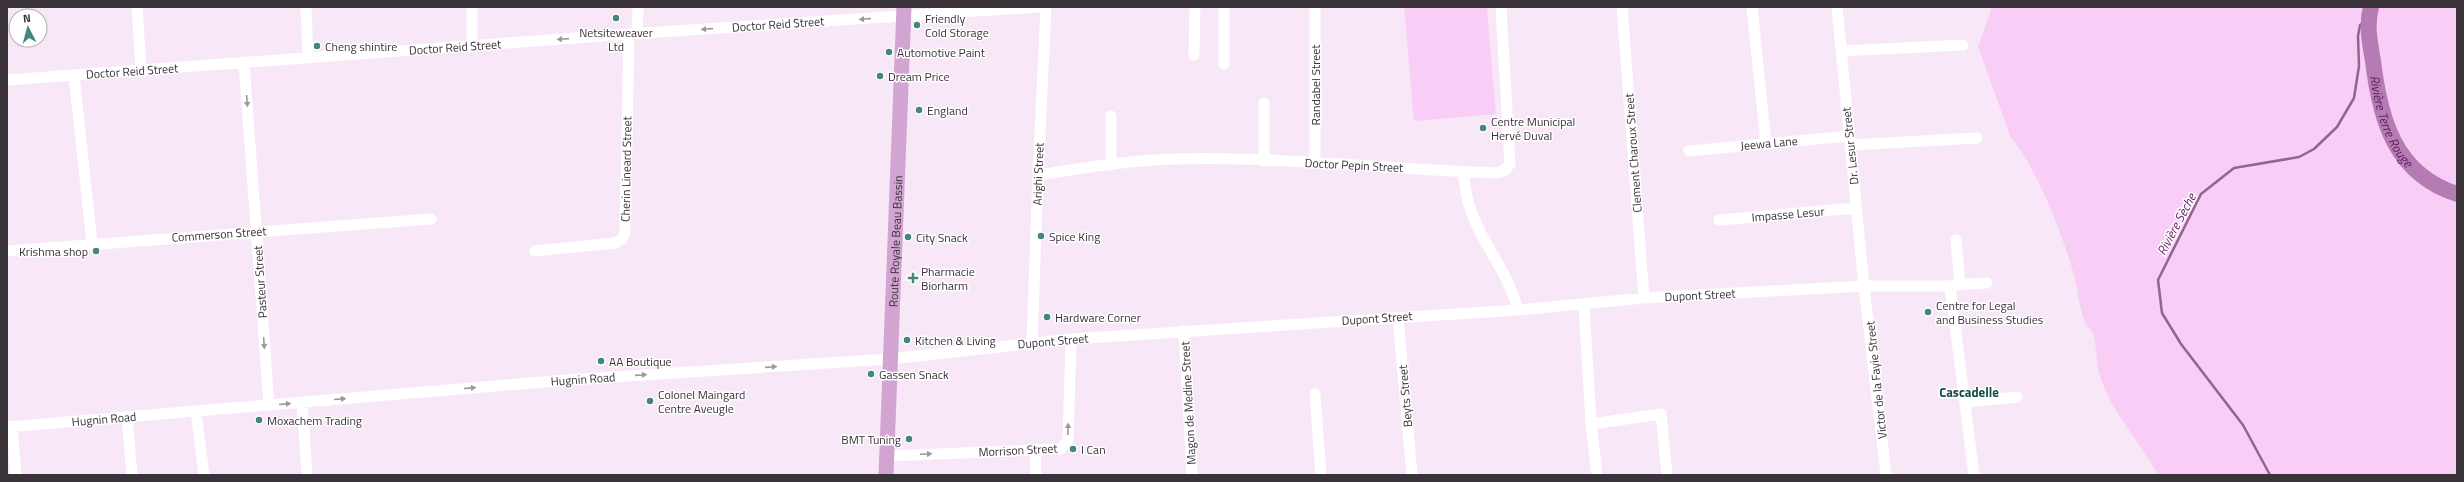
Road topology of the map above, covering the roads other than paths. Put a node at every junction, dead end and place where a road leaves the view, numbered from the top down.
1 (137, 7) edge
2 (306, 7) edge
3 (472, 7) edge
4 (638, 7) edge
5 (1038, 7) edge
6 (1046, 7) edge
7 (1195, 7) edge
8 (1224, 7) edge
9 (1315, 7) edge
10 (1501, 7) edge
11 (1622, 7) edge
12 (1752, 7) edge
13 (1837, 7) edge
14 (904, 12) edge
15 (633, 34) junction
16 (1963, 44) dead end
17 (472, 46) junction
18 (1841, 51) junction
19 (1194, 54) dead end
20 (308, 58) junction
21 (244, 62) junction
22 (1224, 64) dead end
23 (141, 70) junction
24 (74, 75) junction
25 (7, 80) edge
26 (1264, 103) dead end
27 (1111, 116) dead end
28 (1977, 138) dead end
29 (1850, 140) junction
30 (1766, 144) junction
31 (1688, 151) dead end
32 (1264, 161) junction
33 (1315, 162) junction
34 (1111, 165) junction
35 (1462, 172) junction
36 (1038, 175) junction
37 (1856, 208) junction
38 (431, 219) dead end
39 (1719, 220) dead end
40 (256, 231) junction
41 (1956, 240) dead end
42 (92, 244) junction
43 (7, 251) edge
44 (535, 251) dead end
45 (1987, 283) dead end
46 (1955, 285) junction
47 (1864, 286) junction
48 (1644, 298) junction
49 (1584, 304) junction
50 (1518, 310) junction
51 (1398, 317) junction
52 (1184, 332) junction
53 (1071, 339) junction
54 (1032, 342) junction
55 (890, 359) junction
56 (1315, 394) dead end
57 (2017, 397) dead end
58 (302, 402) junction
59 (1965, 402) junction
60 (269, 405) junction
61 (196, 411) junction
62 (127, 417) junction
63 (1591, 424) junction
64 (10, 426) edge
65 (1036, 449) junction
66 (887, 456) junction
67 (16, 475) edge
68 (132, 475) edge
69 (204, 475) edge
70 (308, 475) edge
71 (886, 475) edge
72 (1036, 475) edge
73 (1192, 475) edge
74 (1321, 475) edge
75 (1412, 475) edge
76 (1597, 475) edge
77 (1667, 475) edge
78 (1886, 475) edge
79 (1974, 475) edge

1 - 23 street
2 - 20 street
3 - 17 street
4 - 15 street, Cherin Lineard Street
5 - 14 street, Doctor Reid Street
6 - 36 street, Arighi Street
7 - 19 street
8 - 22 street
9 - 33 street, Randabel Street
10 - 35 street, Doctor Pepin Street
11 - 48 street, Clement Charoux Street
12 - 30 street
13 - 18 street, Dr. Lesur Street
14 -> 15 street, Doctor Reid Street
14 - 55 main road, Route Royale Beau Bassin
15 -> 17 street, Doctor Reid Street
15 - 44 street, Cherin Lineard Street
16 - 18 street
17 - 20 street, Doctor Reid Street
18 - 29 street, Dr. Lesur Street
20 - 21 street, Doctor Reid Street
21 - 23 street, Doctor Reid Street
21 -> 40 street, Pasteur Street
23 - 24 street, Doctor Reid Street
24 - 25 street, Doctor Reid Street
24 - 42 street
26 - 32 street
27 - 34 street
28 - 29 street, Jeewa Lane
29 - 30 street, Jeewa Lane
29 - 37 street, Dr. Lesur Street
30 - 31 street, Jeewa Lane
32 - 33 street, Doctor Pepin Street
32 - 34 street, Doctor Pepin Street
33 - 35 street, Doctor Pepin Street
34 - 36 street, Doctor Pepin Street
35 - 50 street
36 - 54 street, Arighi Street
37 - 39 street, Impasse Lesur
37 - 47 street, Dr. Lesur Street
38 - 40 street, Commerson Street
40 - 42 street, Commerson Street
40 -> 60 street, Pasteur Street
41 - 46 street
42 - 43 street, Commerson Street
45 - 46 street, Dupont Street
46 - 47 street, Dupont Street
46 - 59 street
47 - 48 street, Dupont Street
47 - 78 street, Victor de la Fayie Street
48 - 49 street, Dupont Street
49 - 50 street, Dupont Street
49 - 63 street
50 - 51 street, Dupont Street
51 - 52 street, Dupont Street
51 - 75 street, Beyts Street
52 - 53 street, Dupont Street
52 - 73 street, Magon de Medine Street
53 - 54 street, Dupont Street
65 -> 53 street, Morrison Street
54 - 55 street, Dupont Street
58 -> 55 street, Hugnin Road
55 - 66 main road, Route Royale Beau Bassin
56 - 74 street
57 - 59 street
60 -> 58 street, Hugnin Road
58 - 70 street
59 - 79 street
60 - 61 street, Hugnin Road
61 - 62 street, Hugnin Road
61 - 69 street
62 - 64 street, Hugnin Road
62 - 68 street
63 - 76 street
63 - 77 street
64 - 67 street
66 -> 65 street, Morrison Street
65 - 72 street
66 - 71 main road, Route Royale Beau Bassin

